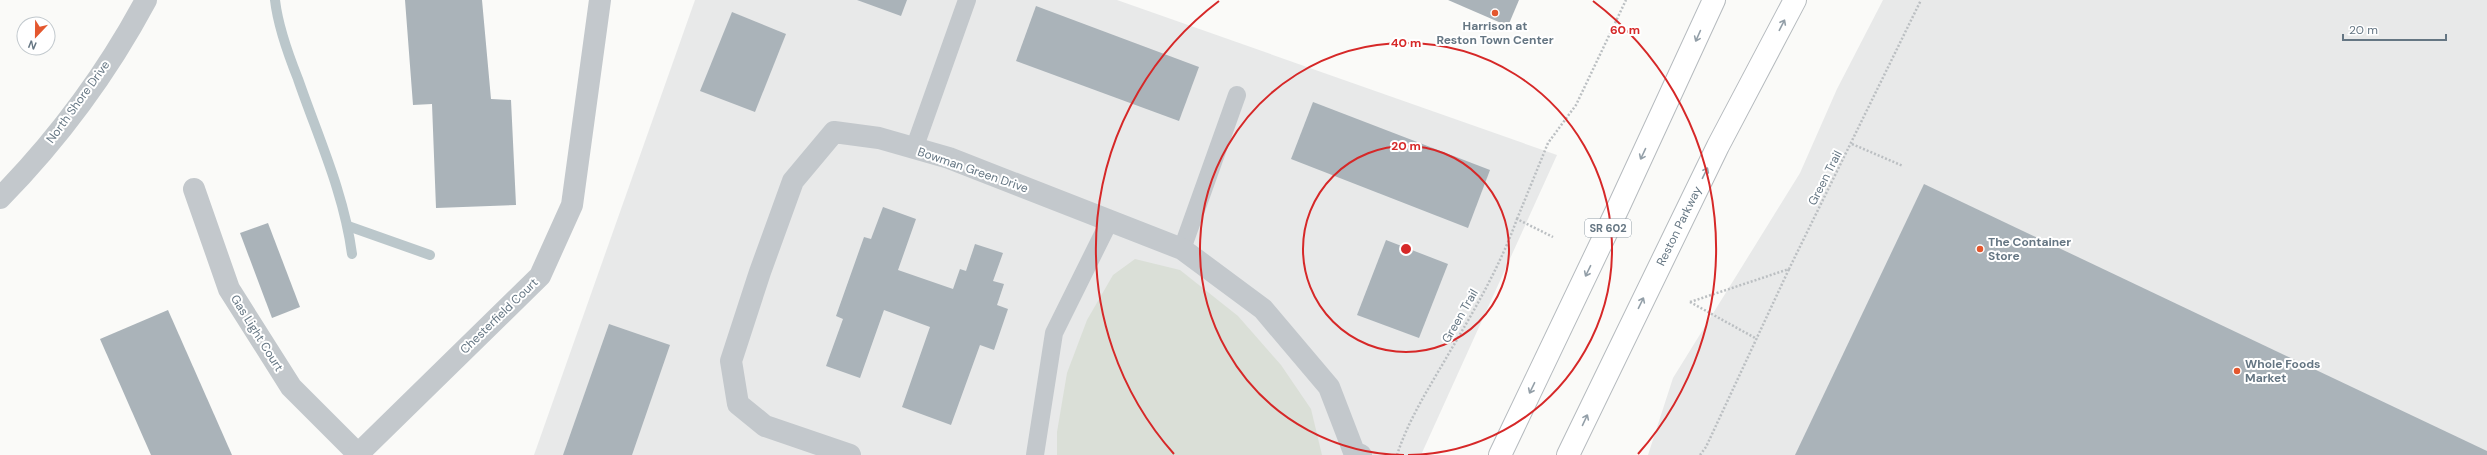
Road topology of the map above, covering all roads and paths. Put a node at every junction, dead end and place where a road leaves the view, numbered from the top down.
1 (146, 0) edge
2 (600, 0) edge
3 (967, 0) edge
4 (1626, 0) edge
5 (1714, 0) edge
6 (1795, 0) edge
7 (1921, 0) edge
8 (1237, 95) dead end
9 (1852, 144) junction
10 (914, 149) junction
11 (1903, 166) dead end
12 (194, 188) dead end
13 (0, 198) edge
14 (1517, 219) junction
15 (1109, 222) junction
16 (1553, 237) dead end
17 (1182, 249) junction
18 (1789, 269) junction
19 (1757, 338) junction
20 (837, 453) edge
21 (1356, 454) edge
22 (358, 455) edge
23 (1035, 455) edge
24 (1397, 455) edge
25 (1500, 455) edge
26 (1568, 455) edge
27 (1700, 455) edge

1 - 13 street, North Shore Drive
2 - 22 street, Chesterfield Court
3 - 10 lane
4 - 14 path, Green Trail
5 -> 25 main road, SR 602
26 -> 6 main road, Reston Parkway
7 - 9 path, Green Trail
8 - 17 lane
9 - 11 path
9 - 18 path, Green Trail
10 - 15 street, Bowman Green Drive
10 - 20 street, Bowman Green Drive
12 - 22 street, Gas Light Court
14 - 16 path
14 - 24 path, Green Trail
15 - 17 street, Bowman Green Drive
15 - 23 lane
17 - 21 street, Bowman Green Drive
18 - 19 path, Green Trail
18 - 19 path
19 - 27 path, Green Trail

